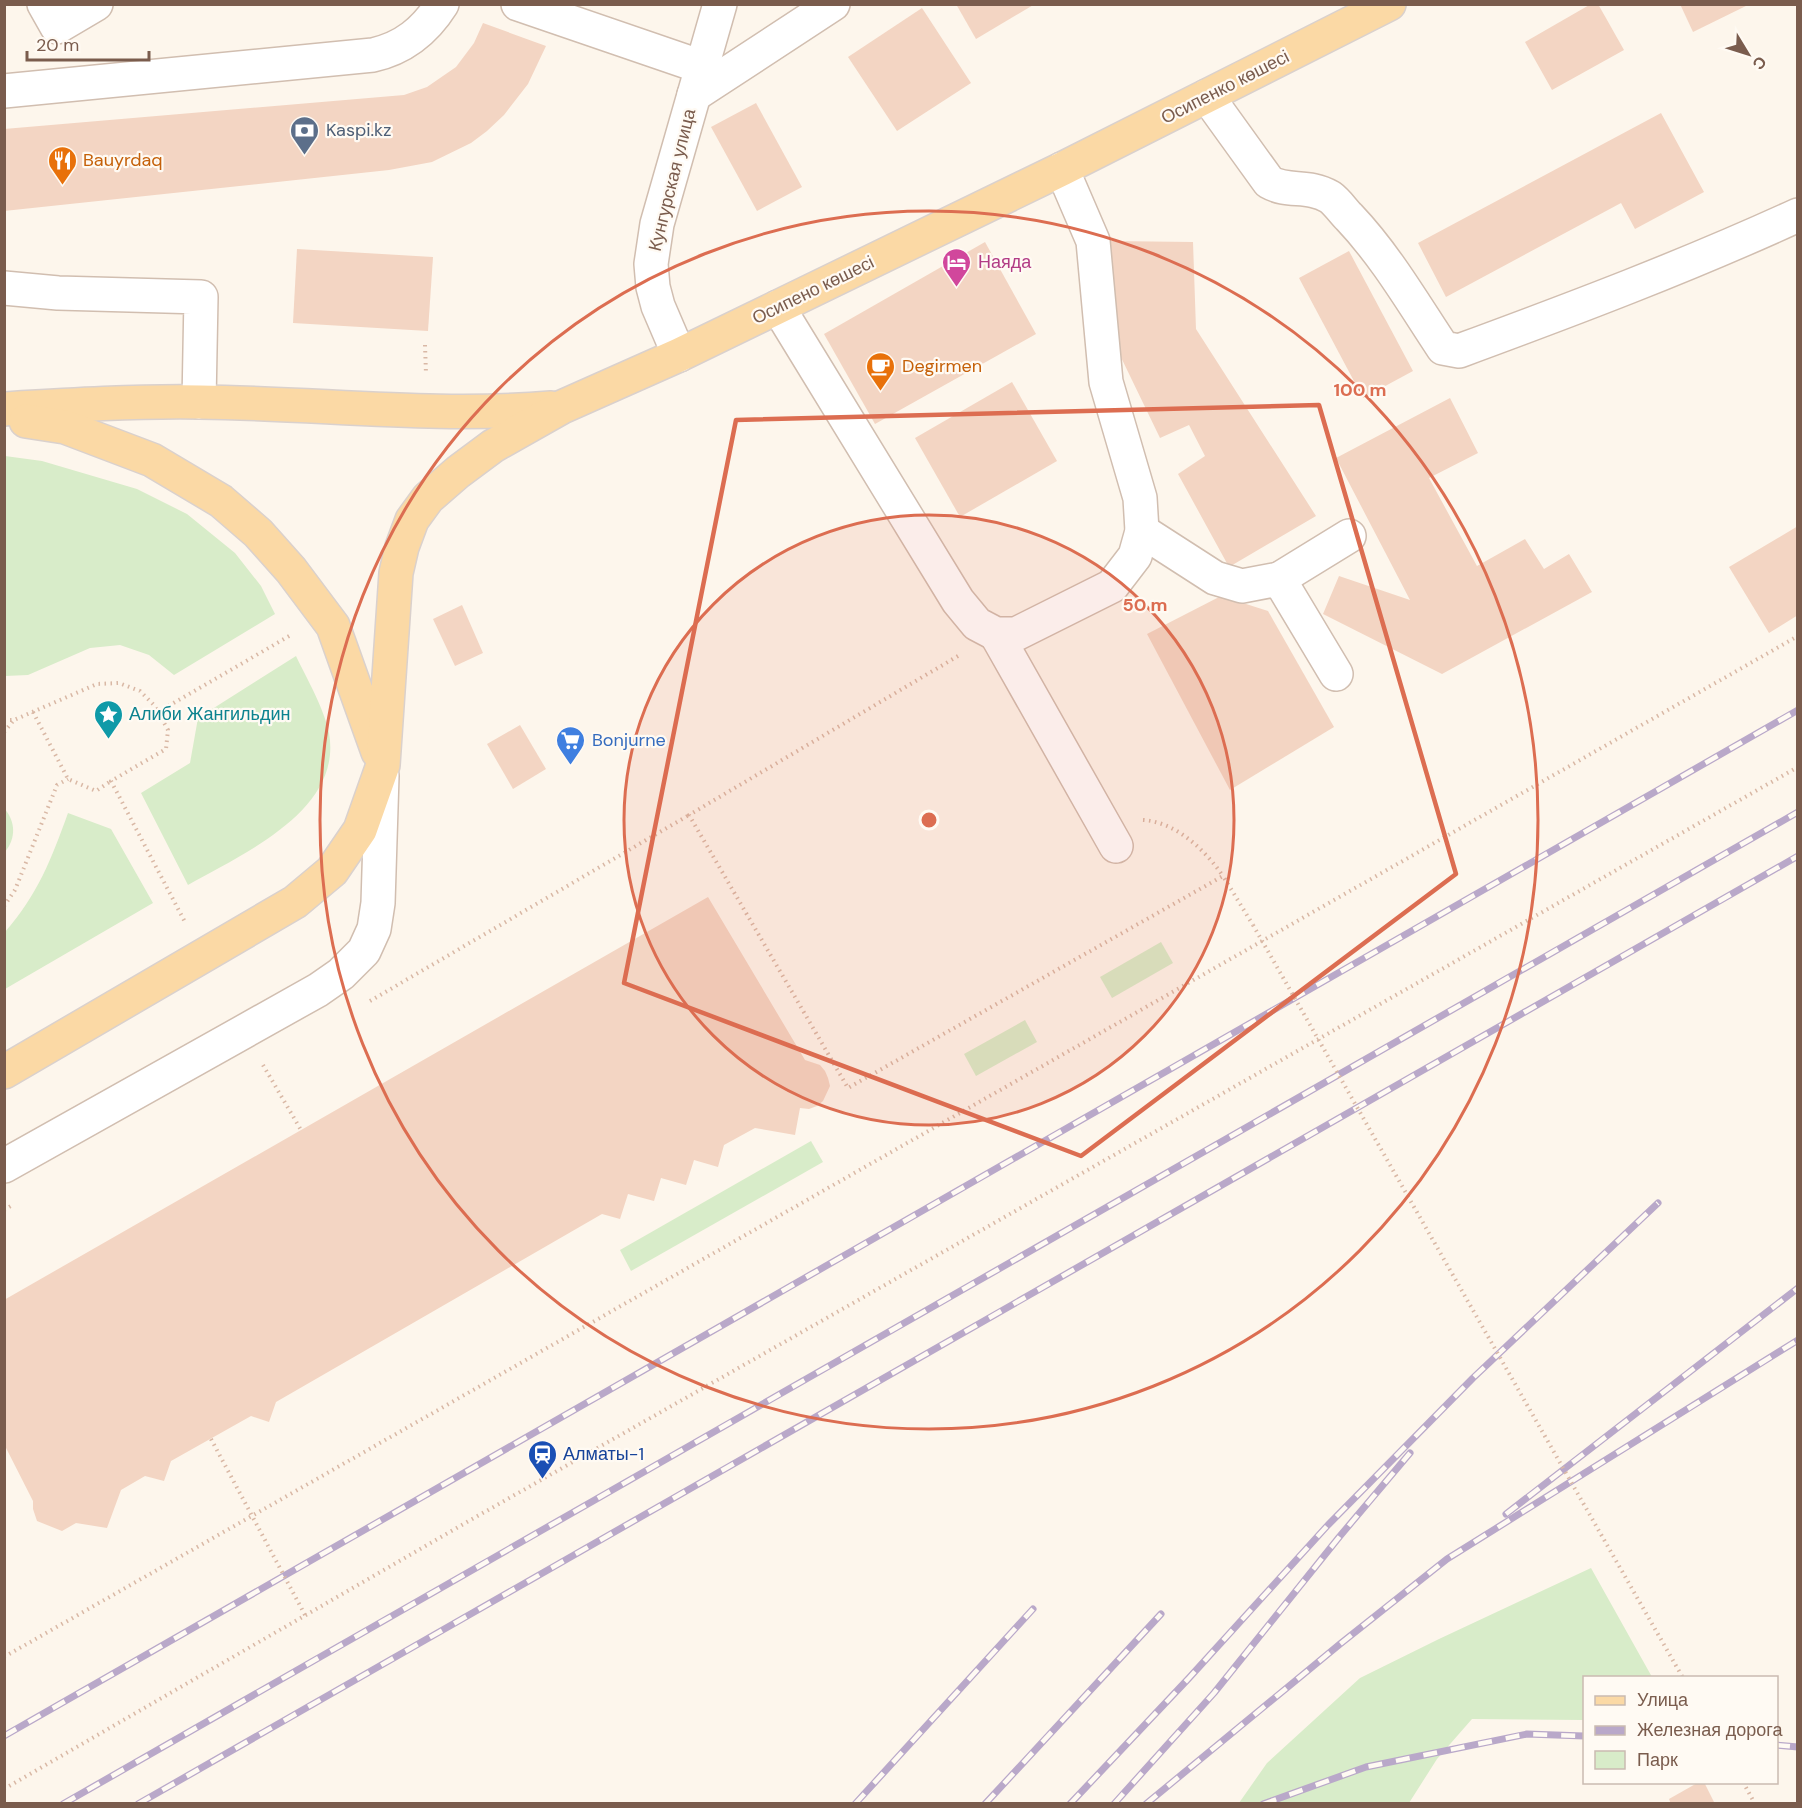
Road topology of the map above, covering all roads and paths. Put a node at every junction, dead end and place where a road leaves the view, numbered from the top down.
1 (44, 4) edge
2 (96, 4) edge
3 (442, 4) edge
4 (518, 4) edge
5 (720, 4) edge
6 (833, 4) edge
7 (1389, 4) edge
8 (698, 81) junction
9 (4, 91) edge
10 (1207, 96) junction
11 (1062, 170) junction
12 (1797, 215) edge
13 (4, 288) edge
14 (778, 307) junction
15 (425, 345) dead end
16 (680, 355) junction
17 (426, 376) dead end
18 (200, 402) junction
19 (562, 407) junction
20 (4, 410) edge
21 (4, 418) edge
22 (1142, 531) junction
23 (1349, 536) dead end
24 (1279, 579) junction
25 (296, 632) dead end
26 (996, 634) junction
27 (1797, 636) edge
28 (1336, 674) dead end
29 (33, 712) junction
30 (158, 712) junction
31 (4, 720) edge
32 (14, 720) junction
33 (4, 732) edge
34 (383, 765) junction
35 (1797, 767) edge
36 (68, 779) junction
37 (111, 781) junction
38 (689, 815) junction
39 (1110, 835) joint
40 (1223, 876) junction
41 (4, 906) edge
42 (192, 934) dead end
43 (364, 1005) dead end
44 (263, 1064) dead end
45 (4, 1072) edge
46 (301, 1130) dead end
47 (4, 1166) edge
48 (211, 1438) dead end
49 (305, 1615) junction
50 (4, 1656) edge
51 (1682, 1676) edge
52 (1744, 1784) edge
53 (4, 1789) edge
54 (1755, 1803) edge

1 - 2 street
3 - 9 street
4 - 8 street
5 - 8 street, Кунгурская улица
6 - 8 street
7 - 10 main road, Осипенко көшесі
8 - 16 street, Кунгурская улица
10 - 11 main road, Осипенко көшесі
10 - 12 street
11 - 14 main road, Осипено көшесі
11 - 22 street
13 - 18 street
14 - 16 main road, Осипено көшесі
14 - 26 street
15 - 17 path
16 - 19 main road, Осипено көшесі
18 - 19 main road
18 - 20 main road
19 - 34 main road
21 - 34 main road
22 - 24 street
22 - 26 street
23 - 24 street
24 - 28 street
25 - 30 path
26 - 38 path
26 - 39 street
27 - 50 path
29 - 30 path
29 - 32 path
29 - 36 path
30 - 37 path
31 - 32 path
32 - 33 path
34 - 45 main road
34 - 47 street
35 - 49 path
36 - 37 path
36 - 41 path
37 - 42 path
38 - 40 path
38 - 43 path
39 - 40 path
40 - 51 path, bridge
44 - 46 path
48 - 49 path, bridge
49 - 53 path
52 - 54 path

